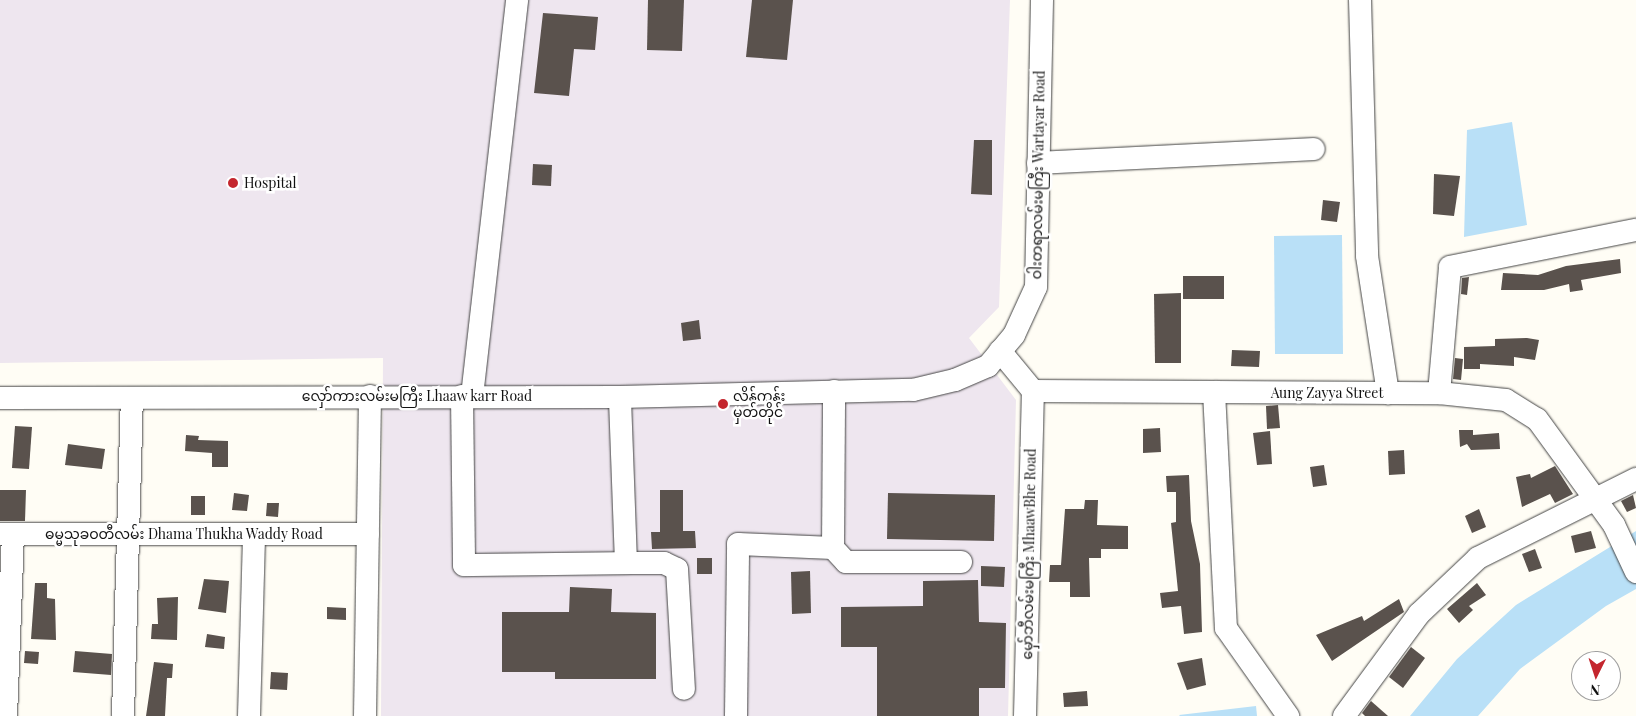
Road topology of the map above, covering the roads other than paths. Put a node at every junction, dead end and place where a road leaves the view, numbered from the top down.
1 (517, 0) edge
2 (1042, 0) edge
3 (1360, 0) edge
4 (1314, 149) dead end
5 (1038, 163) junction
6 (1636, 230) edge
7 (994, 358) junction
8 (834, 391) junction
9 (1033, 391) junction
10 (1214, 392) junction
11 (1388, 393) junction
12 (1439, 394) junction
13 (370, 396) junction
14 (467, 396) junction
15 (620, 397) junction
16 (0, 398) edge
17 (132, 398) junction
18 (1636, 479) edge
19 (1594, 498) junction
20 (6, 534) edge
21 (128, 534) junction
22 (254, 534) junction
23 (368, 534) junction
24 (833, 548) junction
25 (961, 562) dead end
26 (626, 563) junction
27 (1636, 572) edge
28 (684, 689) dead end
29 (6, 716) edge
30 (123, 716) edge
31 (249, 716) edge
32 (364, 716) edge
33 (736, 716) edge
34 (1025, 716) edge
35 (1288, 716) edge
36 (1344, 716) edge

1 - 14 street
2 - 5 street, ဝါးတရာလမ်းမကြီး Wartayar Road
3 - 11 street
4 - 5 street
5 - 7 street, ဝါးတရာလမ်းမကြီး Wartayar Road
6 - 12 street
7 - 8 street, လှော်ကားလမ်းမကြီး Lhaaw karr Road
7 - 9 street
8 - 15 street, လှော်ကားလမ်းမကြီး Lhaaw karr Road
8 - 24 street
9 - 10 street, Aung Zayya Street
9 - 34 street, မှော်ဘီလမ်းမကြီး MhaawBhe Road
10 - 11 street, Aung Zayya Street
10 - 35 street
11 - 12 street, Aung Zayya Street
12 - 19 street, Aung Zayya Street
13 - 14 street, လှော်ကားလမ်းမကြီး Lhaaw karr Road
13 - 17 street, လှော်ကားလမ်းမကြီး Lhaaw karr Road
13 - 23 street
14 - 15 street, လှော်ကားလမ်းမကြီး Lhaaw karr Road
14 - 26 street
15 - 26 street
16 - 17 street, လှော်ကားလမ်းမကြီး Lhaaw karr Road
17 - 21 street
18 - 19 street
19 - 27 street, Aung Zayya Street
19 - 36 street
20 - 21 street, ဓမ္မသုခဝတီလမ်း Dhama Thukha Waddy Road
20 - 29 street
21 - 22 street, ဓမ္မသုခဝတီလမ်း Dhama Thukha Waddy Road
21 - 30 street
22 - 23 street, ဓမ္မသုခဝတီလမ်း Dhama Thukha Waddy Road
22 - 31 street
23 - 32 street
24 - 25 street
24 - 33 street
26 - 28 street

